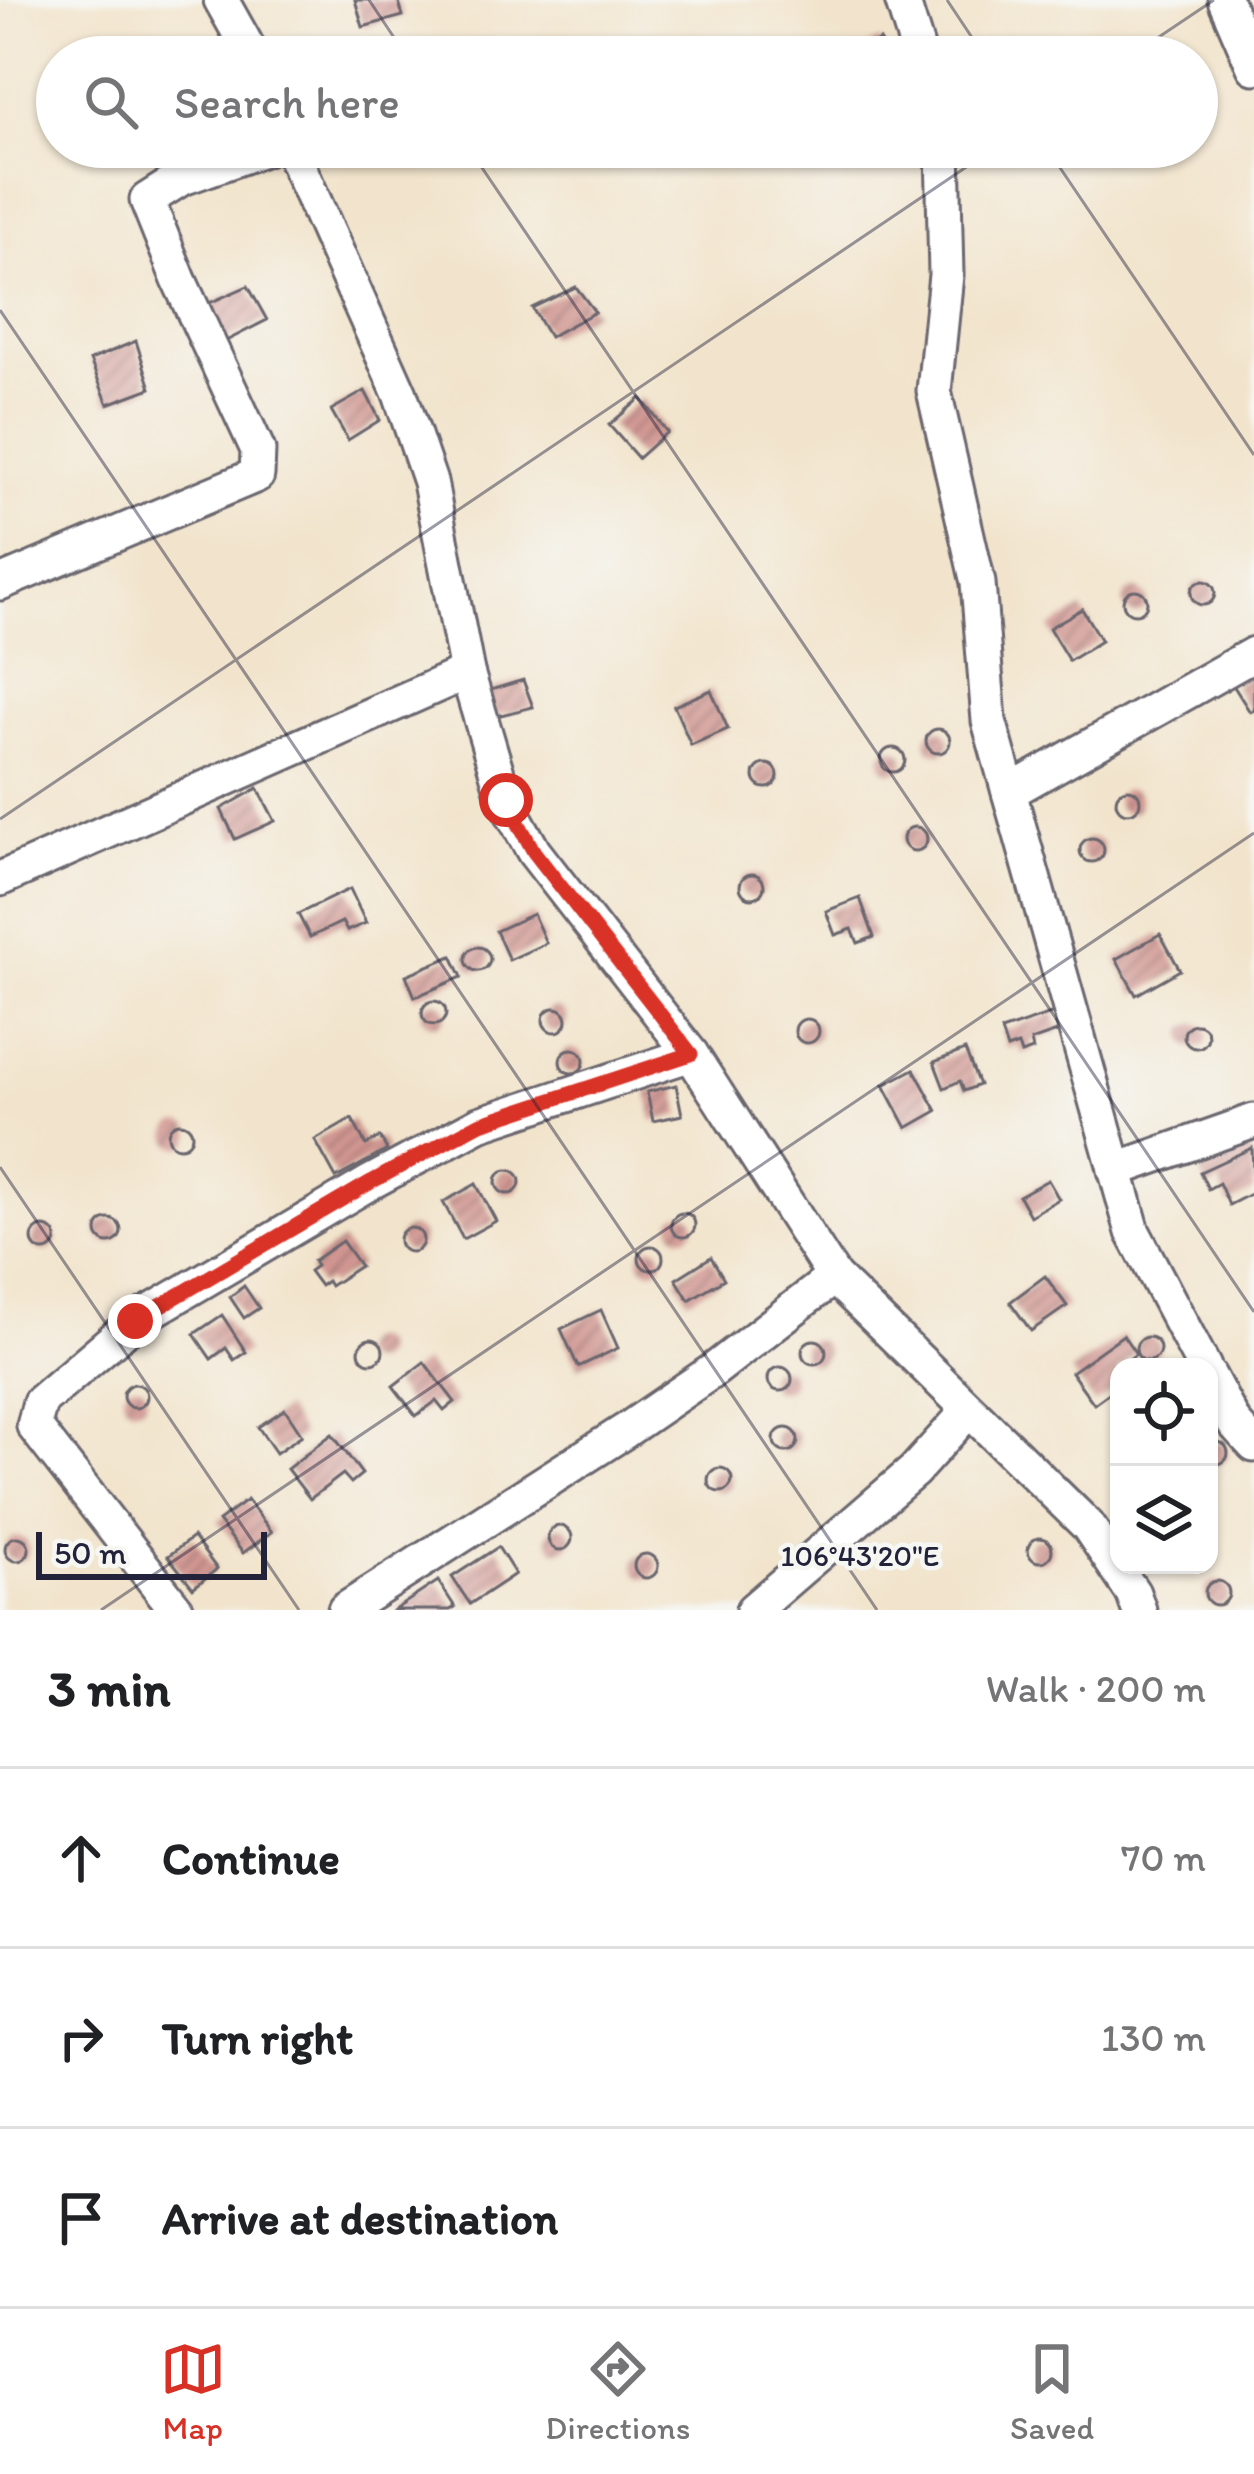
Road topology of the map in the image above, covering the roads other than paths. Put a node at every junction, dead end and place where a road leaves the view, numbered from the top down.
1 (221, 0) edge
2 (902, 0) edge
3 (1225, 0) edge
4 (241, 36) edge
5 (913, 36) edge
6 (1254, 67) edge
7 (211, 168) edge
8 (299, 168) edge
9 (943, 168) edge
10 (0, 583) edge
11 (1254, 654) edge
12 (467, 672) junction
13 (1009, 792) junction
14 (0, 879) edge
15 (691, 1054) junction
16 (1254, 1120) edge
17 (1115, 1170) junction
18 (834, 1276) junction
19 (1199, 1358) edge
20 (1218, 1393) edge
21 (968, 1412) junction
22 (1254, 1445) edge
23 (177, 1610) edge
24 (345, 1610) edge
25 (753, 1610) edge
26 (1139, 1610) edge

1 - 4 street
2 - 5 street
3 - 6 street
7 - 10 street
8 - 12 street
9 - 13 street
11 - 13 street
12 - 14 street
12 - 15 street
13 - 17 street
15 - 18 street
15 - 23 street
16 - 17 street
17 - 19 street
18 - 21 street
18 - 24 street
20 - 22 street
21 - 25 street
21 - 26 street

